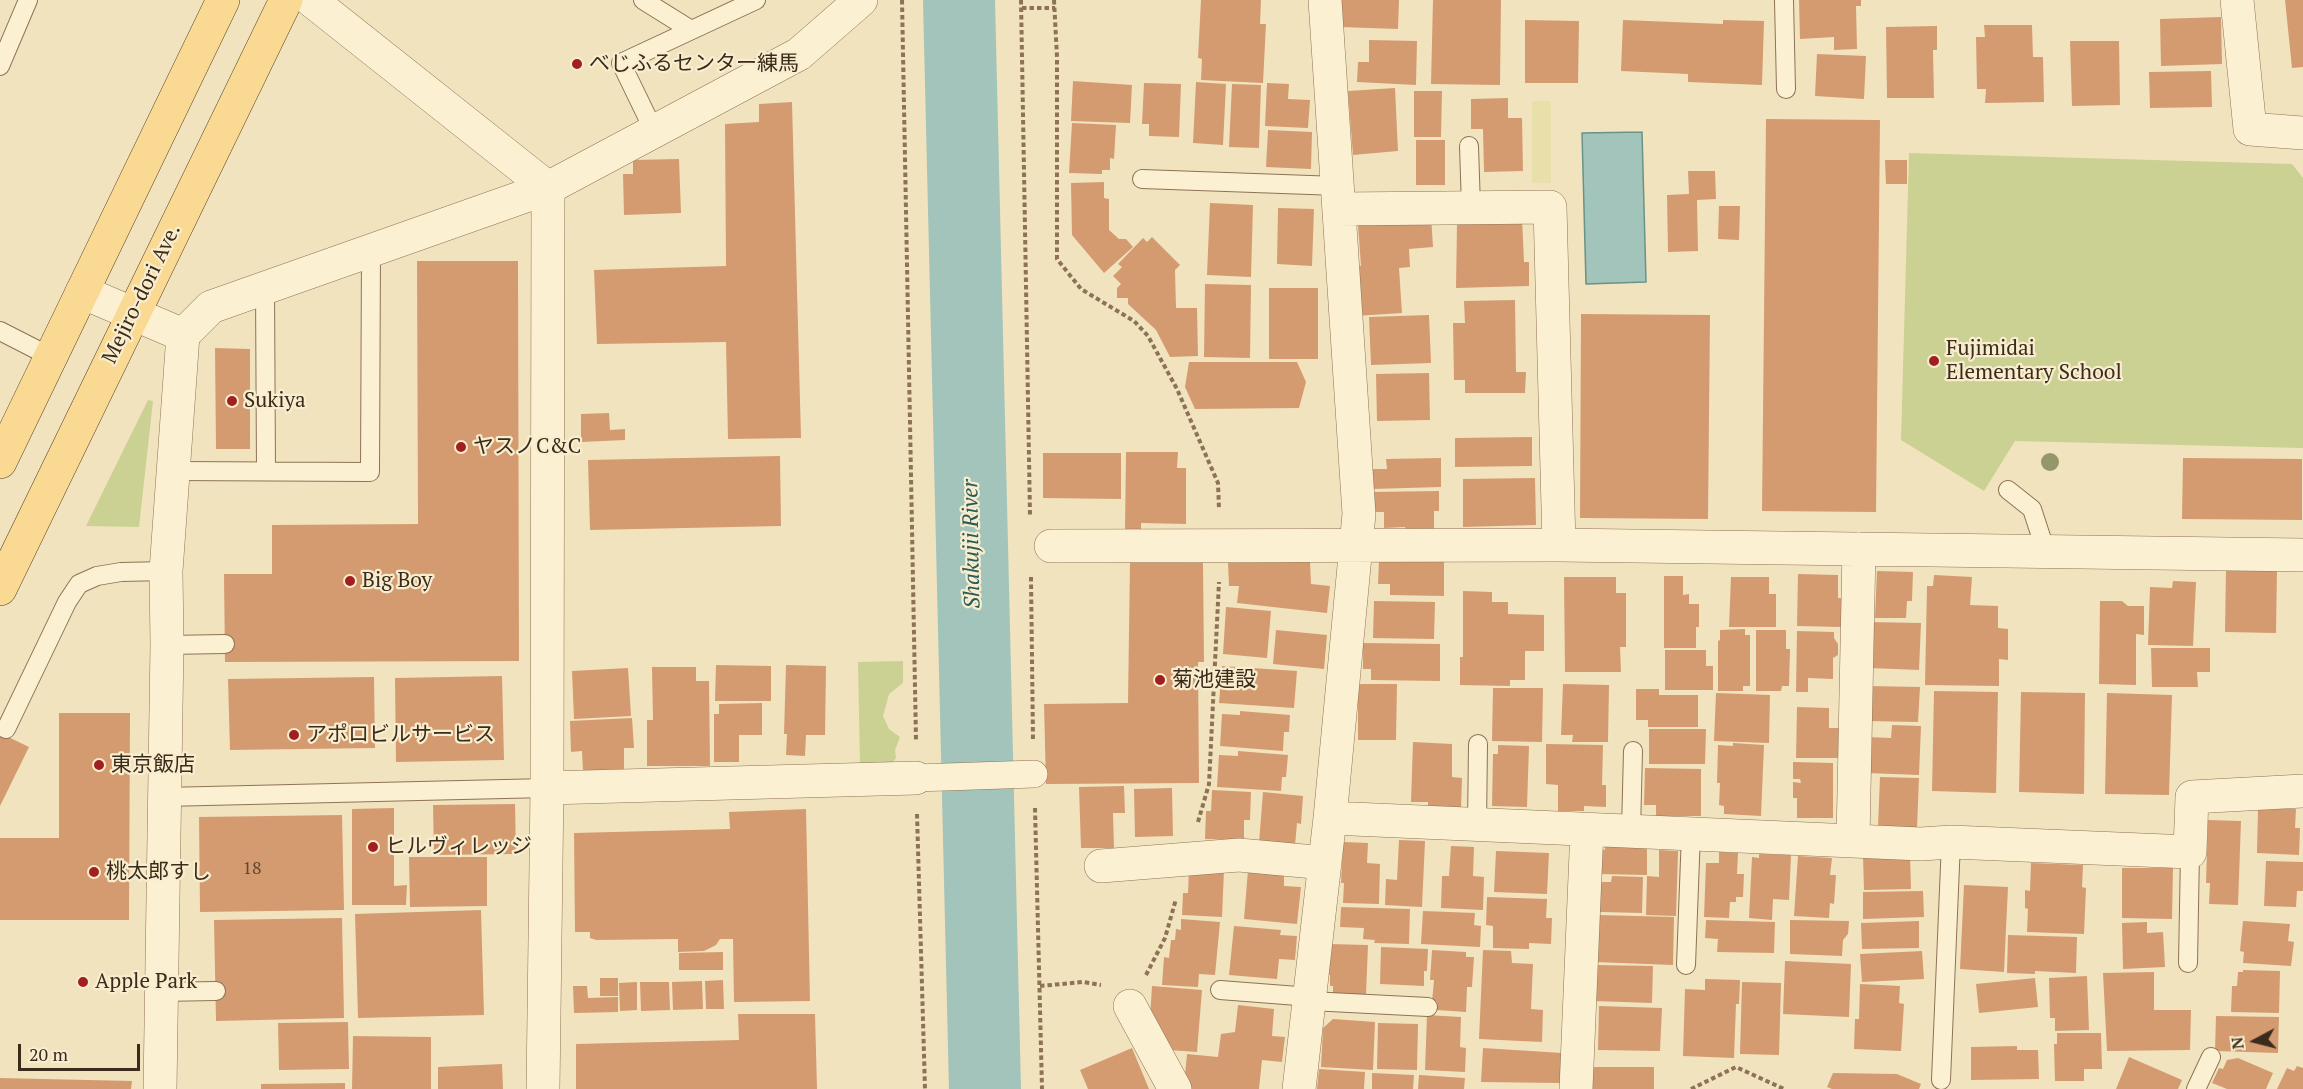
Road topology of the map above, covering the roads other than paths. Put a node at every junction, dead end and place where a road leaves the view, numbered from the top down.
1 (28, 0) edge
2 (223, 0) edge
3 (286, 0) edge
4 (311, 0) edge
5 (643, 0) edge
6 (756, 0) edge
7 (861, 0) edge
8 (1325, 0) edge
9 (1784, 0) edge
10 (2237, 0) edge
11 (691, 30) junction
12 (0, 66) edge
13 (1786, 89) dead end
14 (654, 131) junction
15 (2303, 134) edge
16 (1469, 146) dead end
17 (1142, 179) dead end
18 (548, 188) junction
19 (1339, 197) junction
20 (1471, 207) junction
21 (371, 250) junction
22 (265, 288) junction
23 (82, 292) junction
24 (133, 313) junction
25 (0, 331) edge
26 (183, 335) junction
27 (51, 357) junction
28 (0, 462) edge
29 (174, 471) junction
30 (266, 471) junction
31 (2008, 490) dead end
32 (1559, 545) junction
33 (1051, 546) dead end
34 (1358, 546) junction
35 (1859, 549) junction
36 (2046, 552) junction
37 (2303, 555) edge
38 (166, 571) junction
39 (0, 589) edge
40 (225, 644) dead end
41 (167, 645) junction
42 (6, 729) dead end
43 (1478, 744) dead end
44 (1633, 751) dead end
45 (1029, 774) dead end
46 (924, 778) joint
47 (547, 788) junction
48 (2303, 791) edge
49 (164, 797) junction
50 (1330, 818) junction
51 (1477, 825) junction
52 (1587, 829) junction
53 (1631, 831) junction
54 (1691, 834) junction
55 (1853, 840) junction
56 (1952, 842) junction
57 (2190, 852) junction
58 (1325, 862) junction
59 (1101, 866) dead end
60 (2188, 963) dead end
61 (1686, 965) dead end
62 (1220, 990) dead end
63 (216, 991) dead end
64 (160, 992) junction
65 (1310, 999) junction
66 (1130, 1006) road end
67 (1428, 1006) dead end
68 (2211, 1057) dead end
69 (1941, 1080) dead end
70 (160, 1089) edge
71 (543, 1089) edge
72 (1176, 1089) edge
73 (1299, 1089) edge
74 (1576, 1089) edge
75 (2196, 1089) edge

1 - 12 lane
2 - 23 main road
3 - 24 main road, Mejiro-dori Ave.
4 - 18 street
5 - 11 lane
6 - 11 lane
7 - 14 street
8 - 19 street
9 - 13 lane
10 - 15 street
11 - 14 lane
14 - 18 street
16 - 20 lane
17 - 19 lane
18 - 21 street
18 - 47 street
19 - 20 street
19 - 34 street
20 - 32 street
21 - 22 street
21 - 30 lane
22 - 26 street
22 - 30 lane
23 - 24 street
23 - 27 main road
24 - 26 street
24 - 39 main road, Mejiro-dori Ave.
25 - 27 lane
26 - 29 street
27 - 28 main road
29 - 30 lane
29 - 38 street
31 - 36 lane
32 - 34 street
32 - 35 street
33 - 34 street
34 - 50 street
35 - 36 street
35 - 55 street
36 - 37 street
38 - 41 street
38 - 42 lane
40 - 41 lane
41 - 49 street
43 - 51 lane
44 - 53 lane
45 - 46 street
46 - 47 street
47 - 49 lane
47 - 71 street
48 - 57 street
49 - 64 street
50 - 51 street
50 - 58 street
51 - 52 street
52 - 53 street
52 - 74 street
53 - 54 street
54 - 55 street
54 - 61 lane
55 - 56 street
56 - 57 street
56 - 69 lane
57 - 60 lane
58 - 59 street
58 - 65 street
62 - 65 lane
63 - 64 lane
64 - 70 street
65 - 67 lane
65 - 73 street
66 - 72 street
68 - 75 lane

